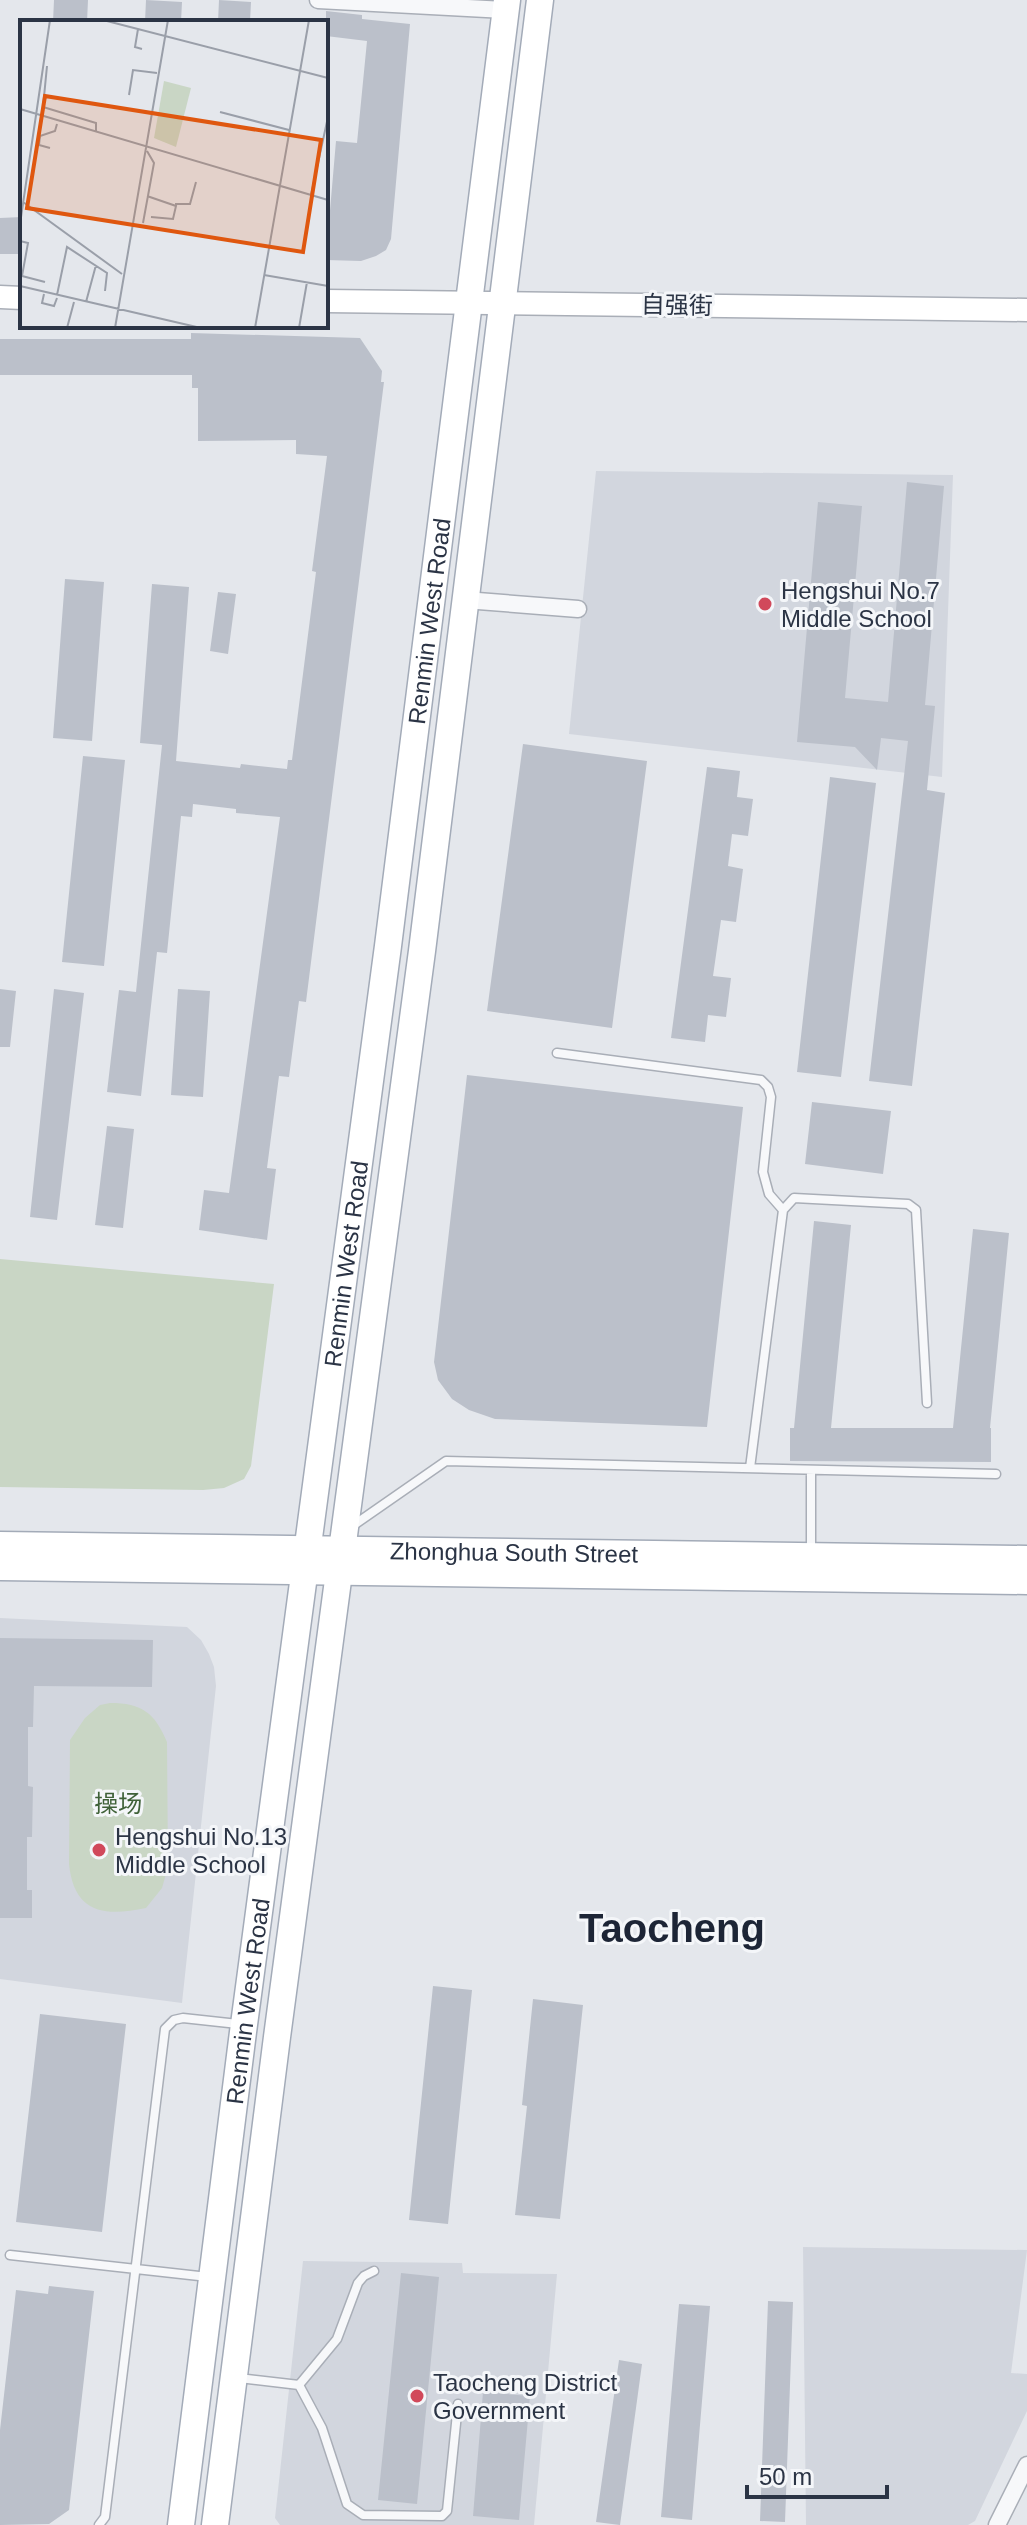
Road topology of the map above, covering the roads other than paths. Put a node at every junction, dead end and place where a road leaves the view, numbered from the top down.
1 (318, 0) edge
2 (540, 0) edge
3 (506, 5) edge
4 (0, 297) edge
5 (20, 298) edge
6 (328, 301) edge
7 (469, 303) junction
8 (502, 303) junction
9 (1027, 310) edge
10 (465, 600) junction
11 (578, 609) dead end
12 (557, 1053) dead end
13 (783, 1210) junction
14 (927, 1403) dead end
15 (750, 1468) junction
16 (811, 1470) junction
17 (996, 1474) dead end
18 (0, 1545) edge
19 (341, 1552) junction
20 (811, 1557) junction
21 (1027, 1559) edge
22 (307, 1560) junction
23 (0, 1567) edge
24 (1027, 1581) edge
25 (244, 2025) junction
26 (10, 2255) dead end
27 (136, 2269) junction
28 (374, 2271) dead end
29 (213, 2277) junction
30 (233, 2377) junction
31 (299, 2385) junction
32 (458, 2404) dead end
33 (1027, 2465) edge
34 (99, 2525) edge
35 (181, 2525) edge
36 (215, 2525) edge
37 (997, 2525) edge

1 - 3 street
2 - 8 main road, Renmin West Road
3 - 7 main road, Renmin West Road
4 - 5 street
6 - 7 street, 自强街
7 - 8 street, 自强街
7 - 22 main road, Renmin West Road
8 - 9 street, 自强街
8 - 10 main road, Renmin West Road
10 - 11 street
10 - 19 main road, Renmin West Road
12 - 13 lane
13 - 14 lane
13 - 15 lane
15 - 16 lane
15 - 19 lane
16 - 17 lane
16 - 20 lane
18 - 22 main road, Zhonghua South Street
19 - 20 main road, Zhonghua South Street
19 - 22 main road, Zhonghua South Street
19 - 24 main road, Zhonghua South Street
19 - 30 main road, Renmin West Road
20 - 21 main road, Zhonghua South Street
22 - 23 main road, Zhonghua South Street
22 - 25 main road, Renmin West Road
25 - 27 lane
25 - 29 main road, Renmin West Road
26 - 27 lane
27 - 29 lane
27 - 34 lane
28 - 31 lane
29 - 35 main road, Renmin West Road
30 - 31 lane
30 - 36 main road, Renmin West Road
31 - 32 lane
33 - 37 street

